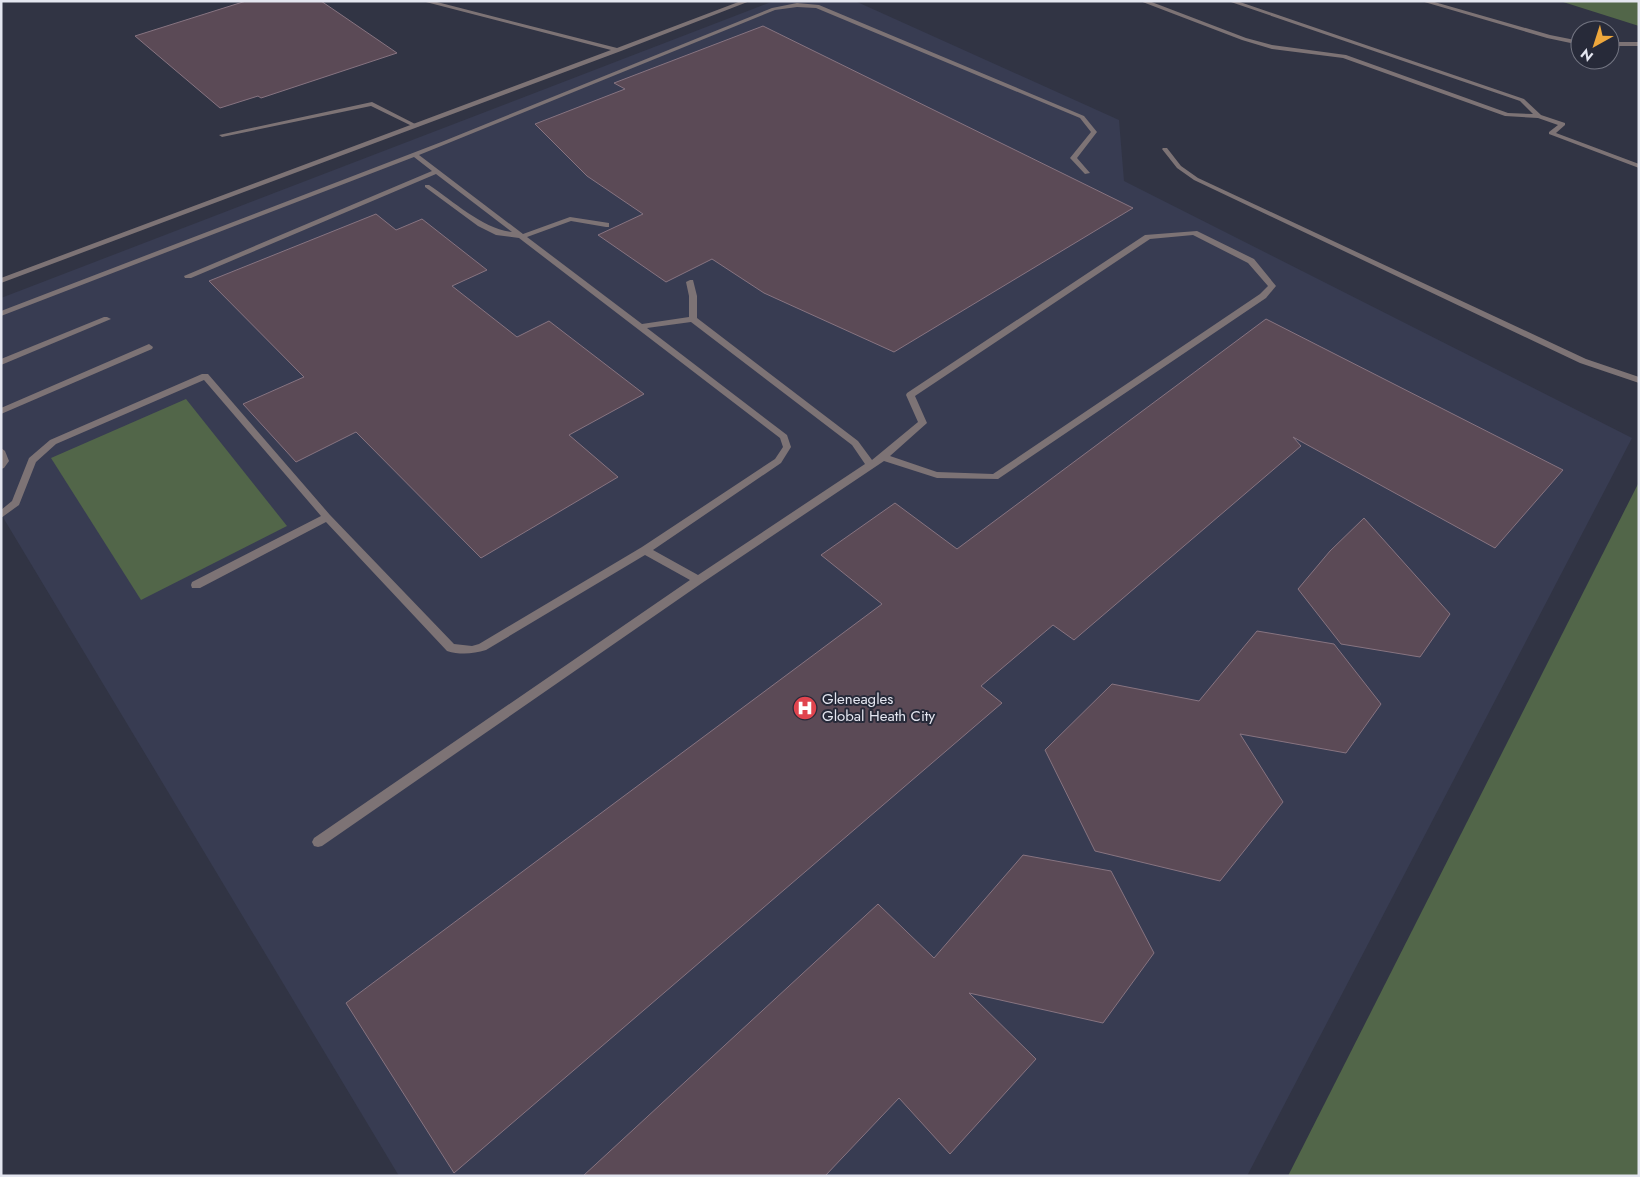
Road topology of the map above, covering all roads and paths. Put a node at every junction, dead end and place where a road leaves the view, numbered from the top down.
1 (425, 1) edge
2 (747, 1) edge
3 (1143, 1) edge
4 (1231, 1) edge
5 (1424, 1) edge
6 (737, 3) edge
7 (1570, 41) edge
8 (1620, 44) edge
9 (1639, 44) edge
10 (619, 50) junction
11 (1539, 116) junction
12 (416, 126) junction
13 (222, 135) dead end
14 (1165, 149) dead end
15 (414, 154) junction
16 (1639, 166) edge
17 (438, 172) junction
18 (1087, 173) dead end
19 (428, 186) dead end
20 (606, 225) dead end
21 (523, 236) junction
22 (188, 276) dead end
23 (1, 281) edge
24 (690, 282) dead end
25 (1, 314) edge
26 (107, 319) dead end
27 (693, 319) junction
28 (638, 327) junction
29 (149, 347) dead end
30 (1, 362) edge
31 (1639, 380) edge
32 (1, 411) edge
33 (1, 452) edge
34 (883, 457) junction
35 (870, 464) junction
36 (1, 466) edge
37 (1, 515) edge
38 (327, 516) junction
39 (645, 550) junction
40 (698, 580) junction
41 (196, 585) dead end
42 (318, 842) dead end

1 - 10 street
2 - 6 street
3 - 11 street
4 - 11 street
5 - 7 street
6 - 10 street
8 - 9 street
10 - 12 street
11 - 16 street
12 - 13 street
12 - 23 street
14 - 31 street
15 - 17 street
15 - 18 street
15 - 25 street
17 - 21 street
17 - 22 street
19 - 21 street
20 - 21 street
21 - 28 street
24 - 27 street
26 - 30 street
27 - 28 street
27 - 35 street
28 - 39 street
29 - 32 street
33 - 36 street
34 - 34 street
34 - 35 street
35 - 40 street
37 - 38 street
38 - 39 street
38 - 41 street
39 - 40 street
40 - 42 street

